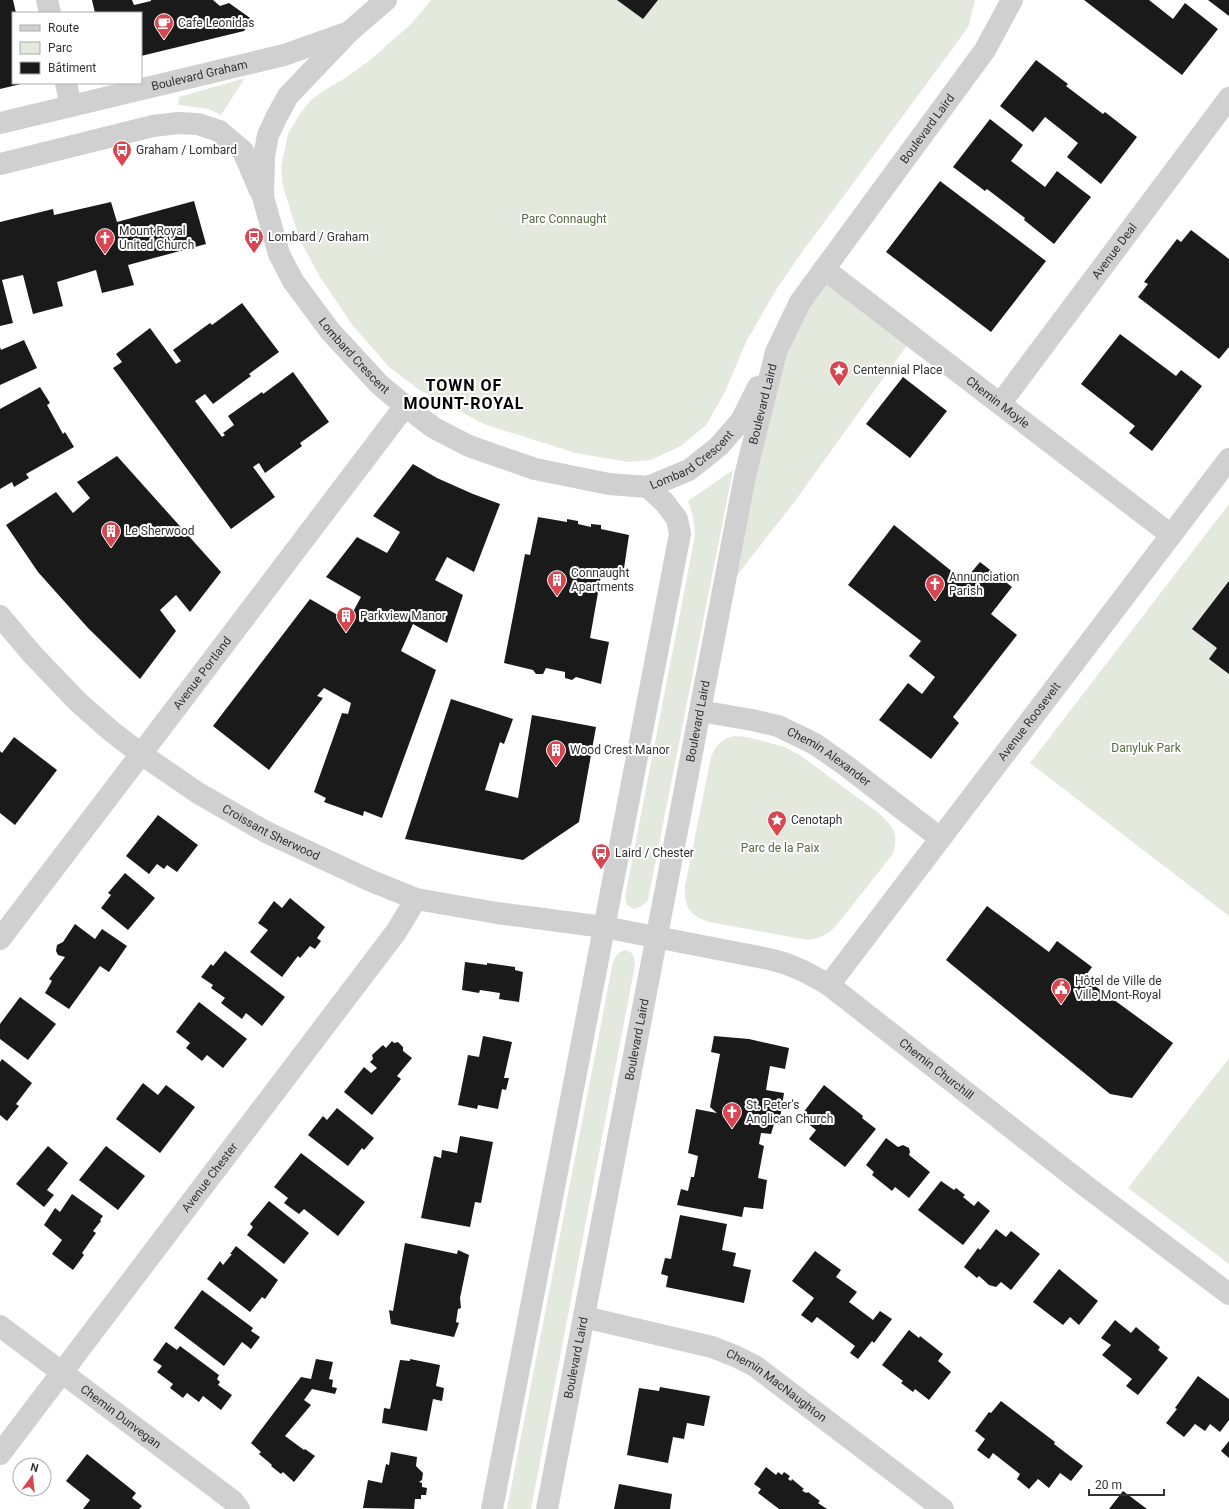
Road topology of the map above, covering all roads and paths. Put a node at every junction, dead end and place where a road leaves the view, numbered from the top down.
1 (47, 0) edge
2 (386, 0) edge
3 (999, 0) edge
4 (1012, 0) edge
5 (50, 12) edge
6 (349, 32) junction
7 (985, 50) junction
8 (66, 84) edge
9 (1229, 98) edge
10 (72, 106) junction
11 (0, 123) edge
12 (0, 164) edge
13 (263, 198) junction
14 (824, 269) junction
15 (776, 352) junction
16 (1000, 404) junction
17 (404, 406) junction
18 (1229, 458) edge
19 (648, 487) junction
20 (1171, 535) junction
21 (0, 616) edge
22 (700, 711) junction
23 (141, 754) junction
24 (940, 838) junction
25 (416, 899) junction
26 (604, 928) junction
27 (657, 938) junction
28 (0, 939) edge
29 (829, 985) junction
30 (1229, 1294) edge
31 (584, 1317) junction
32 (0, 1326) edge
33 (62, 1373) junction
34 (0, 1454) edge
35 (239, 1509) edge
36 (492, 1509) edge
37 (547, 1509) edge
38 (943, 1509) edge

1 - 5 street
2 - 6 street, Boulevard Graham
3 - 7 street
4 - 7 street, Boulevard Laird
6 - 10 street, Boulevard Graham
6 - 13 street, Lombard Crescent
7 - 14 street, Boulevard Laird
8 - 10 street
9 - 16 street, Avenue Deal
10 - 11 street, Boulevard Graham
12 - 13 street
13 - 17 street, Lombard Crescent
14 - 15 street, Boulevard Laird
14 - 16 street, Chemin Moyle
15 - 19 street, Lombard Crescent
15 - 22 street, Boulevard Laird
16 - 20 street, Chemin Moyle
17 - 19 street, Lombard Crescent
17 - 23 street, Avenue Portland
18 - 20 street, Avenue Roosevelt
19 - 26 street
20 - 24 street, Avenue Roosevelt
21 - 23 street, Croissant Sherwood
22 - 24 street, Chemin Alexander
22 - 27 street, Boulevard Laird
23 - 25 street, Croissant Sherwood
23 - 28 street, Avenue Portland
24 - 29 street, Avenue Roosevelt
25 - 26 street, Croissant Sherwood
25 - 33 street, Avenue Chester
26 - 27 street, Chemin Churchill
26 - 36 street
27 - 29 street, Chemin Churchill
27 - 31 street, Boulevard Laird
29 - 30 street, Chemin Churchill
31 - 37 street, Boulevard Laird
31 - 38 street, Chemin MacNaughton
32 - 33 street, Chemin Dunvegan
33 - 34 street, Avenue Chester
33 - 35 street, Chemin Dunvegan

